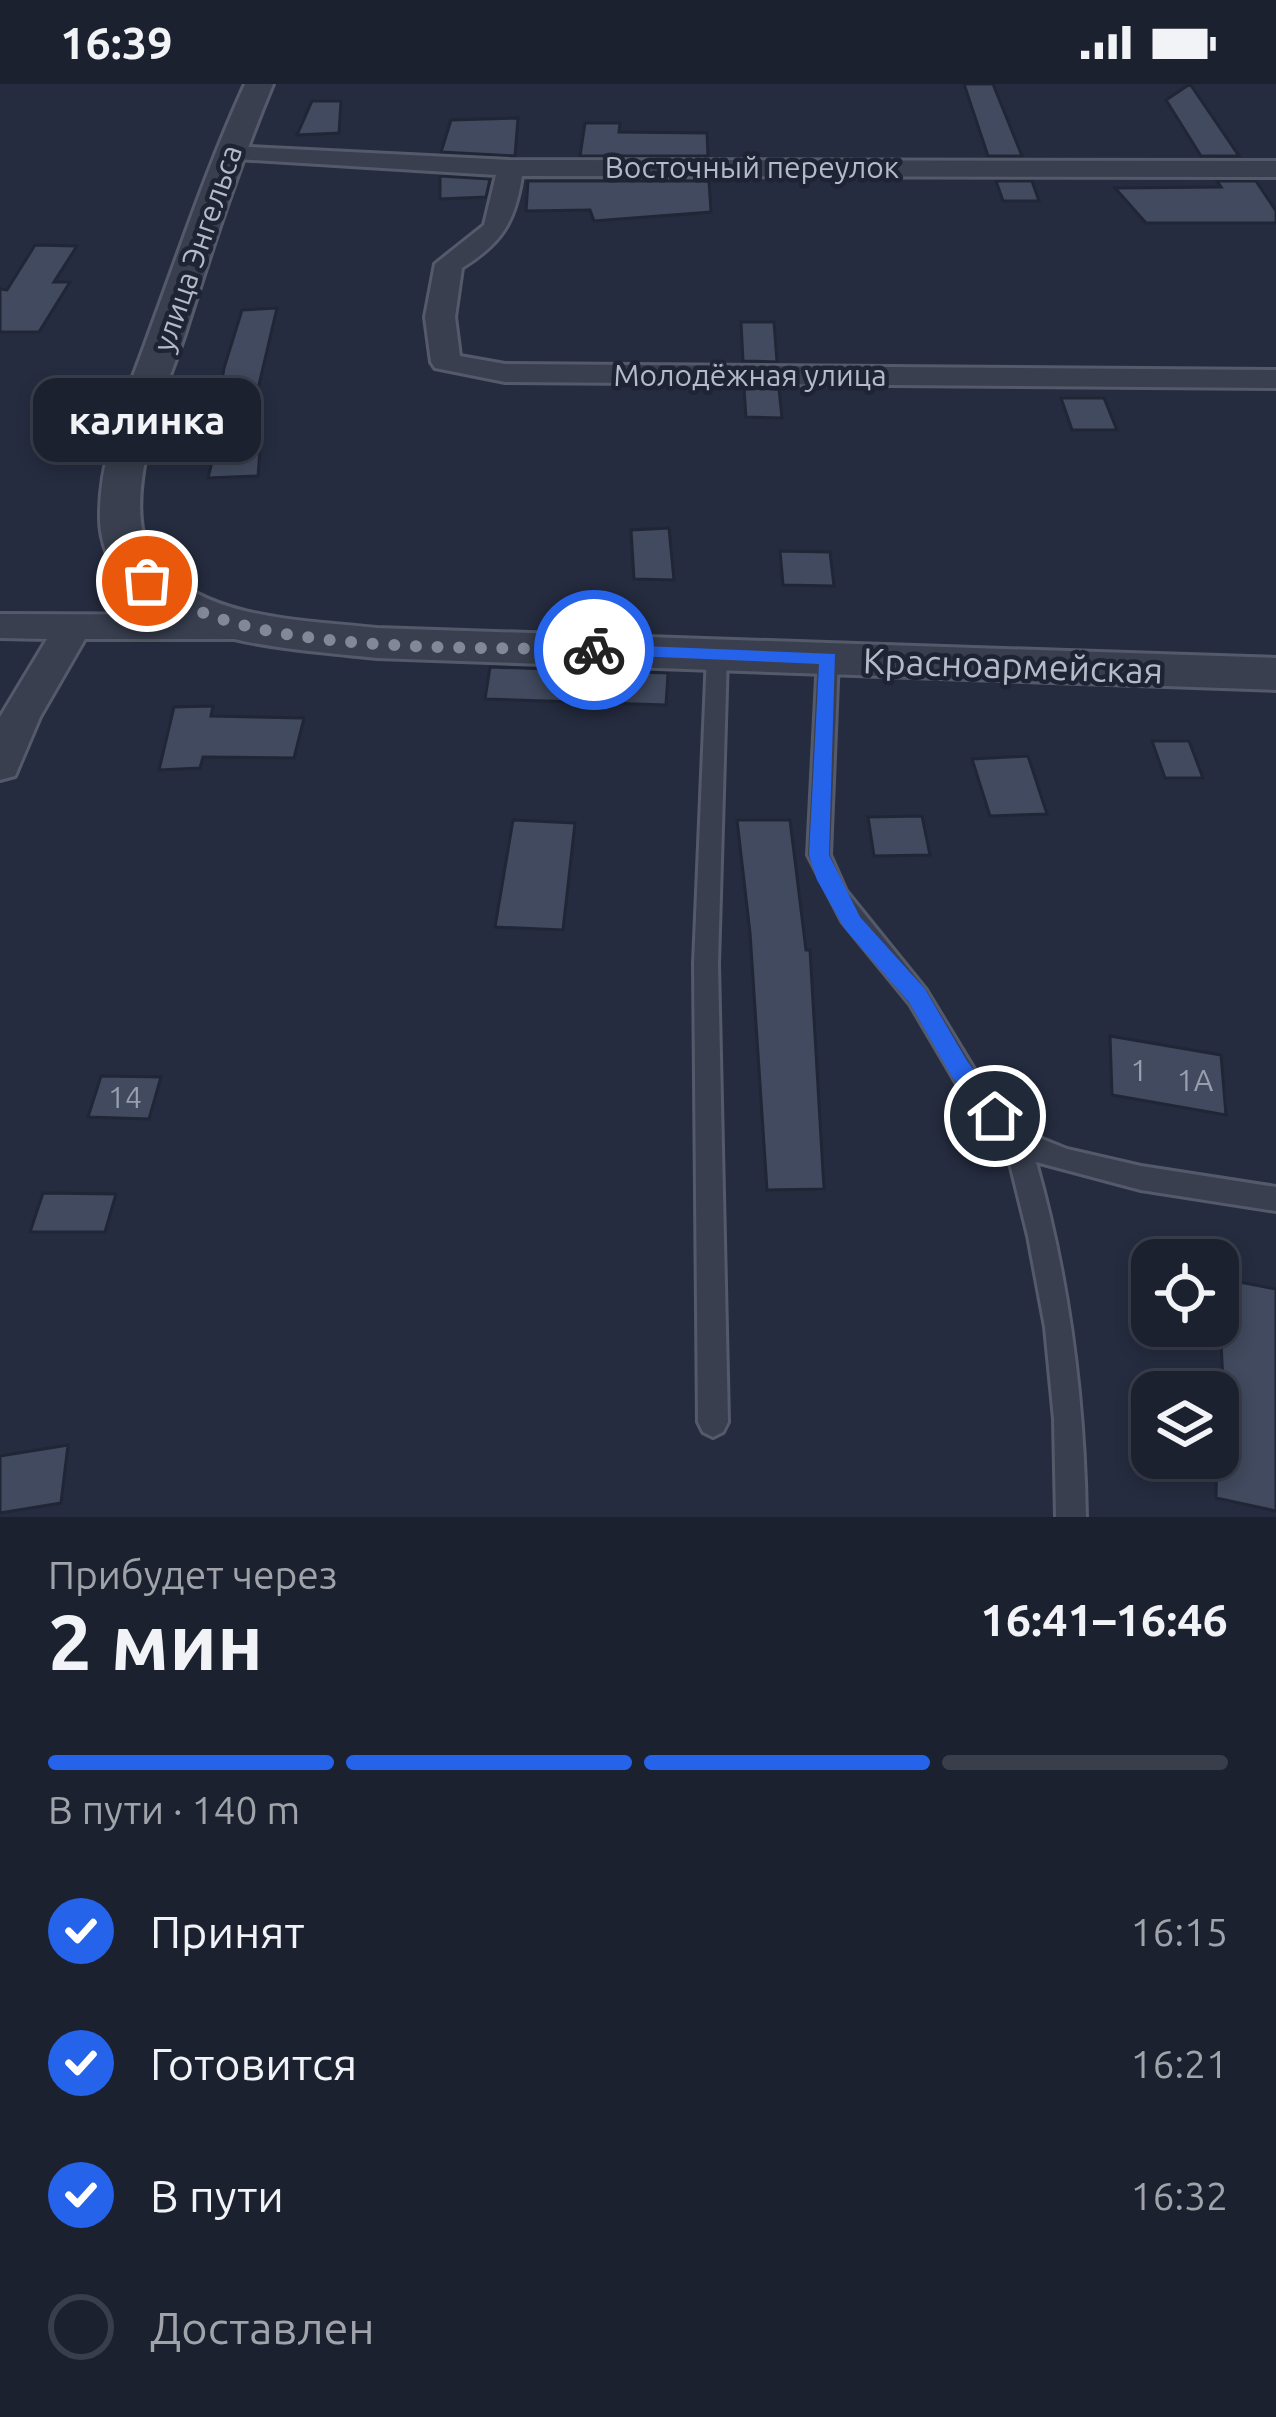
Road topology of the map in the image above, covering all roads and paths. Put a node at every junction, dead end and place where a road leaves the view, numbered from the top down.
1 (259, 84) edge
2 (229, 153) junction
3 (510, 169) junction
4 (1276, 169) edge
5 (1276, 379) edge
6 (0, 626) edge
7 (73, 627) junction
8 (248, 627) junction
9 (718, 655) junction
10 (828, 658) junction
11 (1276, 674) edge
12 (0, 765) edge
13 (1017, 1141) junction
14 (1276, 1199) edge
15 (712, 1422) dead end
16 (1071, 1517) edge

1 - 2 street, улица Энгельса
2 - 3 street, Восточный переулок
2 - 8 street, улица Энгельса
3 - 4 street, Восточный переулок
3 - 5 street, Молодёжная улица
6 - 7 street
7 - 8 street
7 - 12 street
8 - 9 street, Красноармейская
9 - 10 street, Красноармейская
9 - 15 lane
10 - 11 street, Красноармейская
10 - 13 lane
13 - 14 lane
13 - 16 lane

